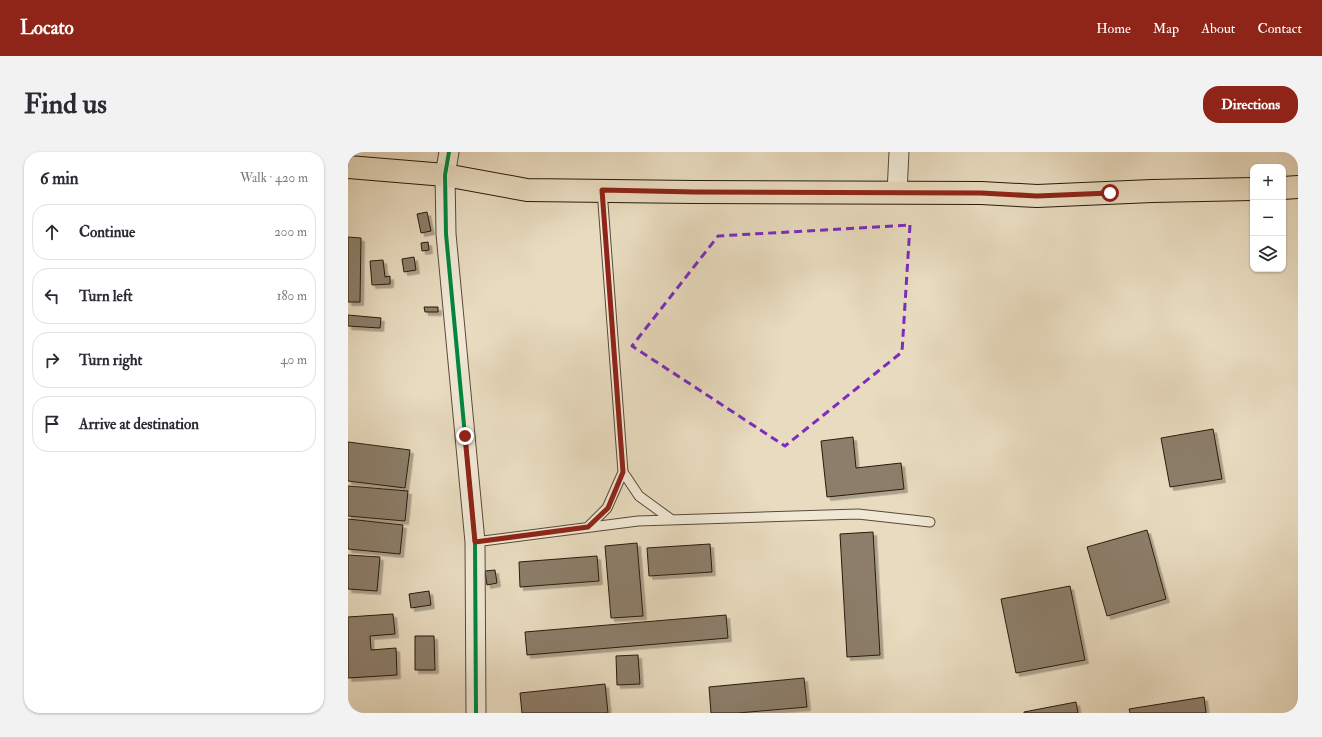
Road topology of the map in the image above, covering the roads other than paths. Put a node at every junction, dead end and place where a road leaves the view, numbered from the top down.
1 (449, 152) edge
2 (900, 152) edge
3 (348, 167) edge
4 (444, 175) junction
5 (1298, 187) edge
6 (1286, 188) edge
7 (1250, 189) edge
8 (602, 190) junction
9 (897, 193) junction
10 (623, 472) junction
11 (672, 520) junction
12 (930, 522) dead end
13 (588, 527) junction
14 (475, 542) junction
15 (476, 713) edge

1 - 4 street
2 - 9 street
3 - 4 main road
4 - 8 main road
4 - 14 street
5 - 6 main road
7 - 9 main road
8 - 9 main road
8 - 10 lane
10 - 11 lane
10 - 13 lane
11 - 12 lane
11 - 13 lane
13 - 14 lane
14 - 15 street

